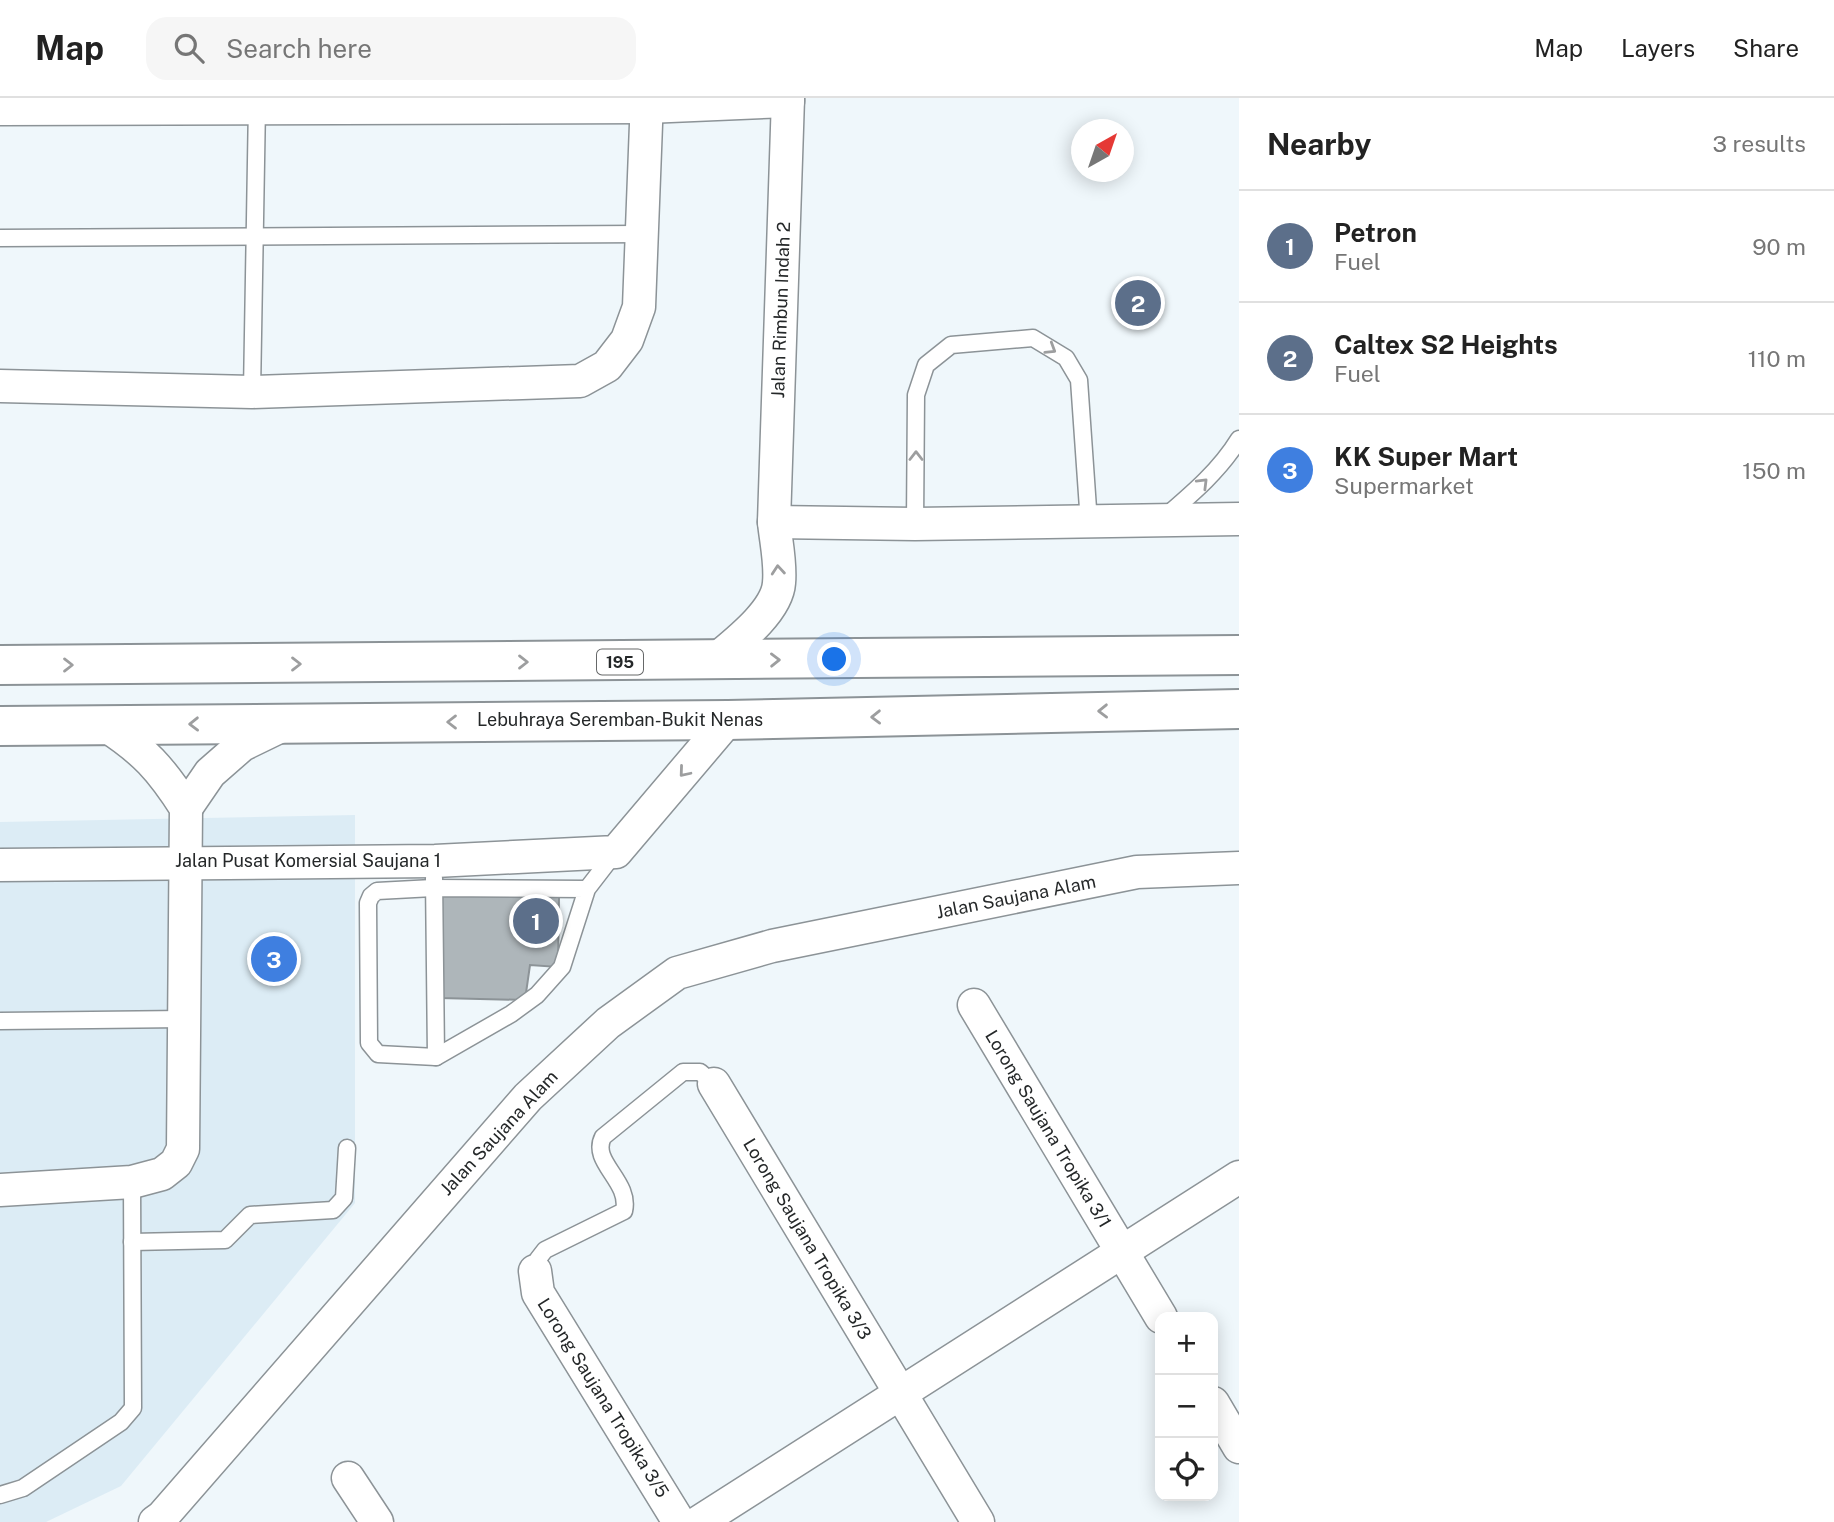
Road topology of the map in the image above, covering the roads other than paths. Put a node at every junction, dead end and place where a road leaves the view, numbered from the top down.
1 (788, 100) edge
2 (647, 102) edge
3 (257, 103) edge
4 (0, 109) edge
5 (641, 233) junction
6 (255, 237) junction
7 (0, 239) edge
8 (0, 386) edge
9 (252, 392) junction
10 (1239, 439) edge
11 (1234, 455) edge
12 (1239, 519) edge
13 (1161, 521) junction
14 (774, 522) junction
15 (1089, 523) junction
16 (915, 524) junction
17 (1239, 655) edge
18 (713, 661) junction
19 (0, 665) edge
20 (1239, 709) edge
21 (728, 720) junction
22 (287, 722) junction
23 (105, 725) junction
24 (0, 726) edge
25 (186, 808) junction
26 (616, 852) junction
27 (185, 862) junction
28 (0, 864) edge
29 (1239, 868) edge
30 (434, 875) junction
31 (587, 889) junction
32 (974, 1005) dead end
33 (184, 1019) junction
34 (0, 1021) edge
35 (436, 1057) junction
36 (714, 1084) joint
37 (348, 1148) dead end
38 (1239, 1177) edge
39 (132, 1182) junction
40 (0, 1190) edge
41 (132, 1242) junction
42 (1122, 1252) junction
43 (535, 1271) joint
44 (1158, 1312) edge
45 (901, 1394) junction
46 (1218, 1411) edge
47 (1239, 1447) edge
48 (348, 1478) dead end
49 (0, 1495) edge
50 (155, 1522) edge
51 (377, 1522) edge
52 (679, 1522) edge
53 (699, 1522) edge
54 (978, 1522) edge

1 - 2 street
1 - 14 street, Jalan Rimbun Indah 2
2 - 3 street
2 - 5 street
3 - 4 street
3 - 6 lane
5 - 6 lane
5 - 9 street
6 - 7 lane
6 - 9 lane
8 - 9 street
10 - 11 lane
13 -> 11 lane
12 - 13 street
13 - 15 street
14 - 16 street
18 -> 14 street, Jalan Rimbun Indah 2
15 - 16 street
16 -> 15 lane
18 -> 17 highway, 195
19 -> 18 highway, 195
20 -> 21 highway, Lebuhraya Seremban-Bukit Nenas
21 -> 22 highway, Lebuhraya Seremban-Bukit Nenas
21 -> 26 street
22 -> 23 highway, Lebuhraya Seremban-Bukit Nenas
22 - 25 street
23 - 24 highway, Lebuhraya Seremban-Bukit Nenas
23 - 25 street
25 - 27 street
26 - 30 street, Jalan Pusat Komersial Saujana 1
26 - 31 lane
27 - 28 street, Jalan Pusat Komersial Saujana 1
27 - 30 street, Jalan Pusat Komersial Saujana 1
27 - 33 street
29 - 50 street, Jalan Saujana Alam
30 - 31 lane
30 - 35 lane
30 - 35 lane
31 - 35 lane
32 - 42 street, Lorong Saujana Tropika 3/1
33 - 34 lane
33 - 39 street
36 - 43 lane
36 - 45 street, Lorong Saujana Tropika 3/3
37 - 41 lane
38 - 42 street
39 - 40 street
39 - 41 lane
41 - 49 lane
42 - 44 street, Lorong Saujana Tropika 3/1
42 - 45 street
43 - 52 street, Lorong Saujana Tropika 3/5
45 - 53 street
45 - 54 street, Lorong Saujana Tropika 3/3
46 - 47 street
48 - 51 street

